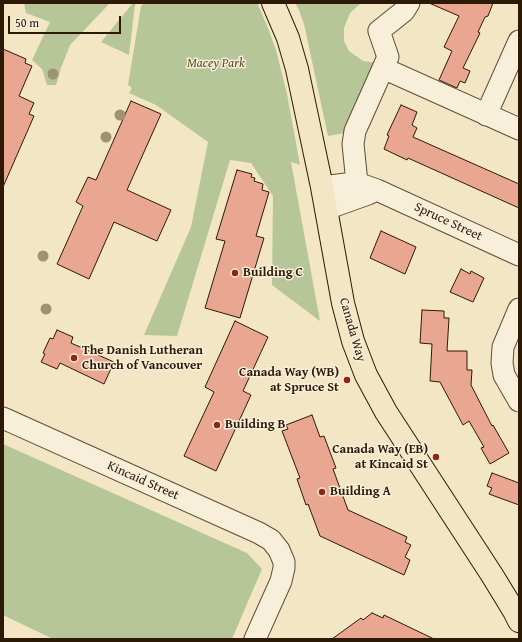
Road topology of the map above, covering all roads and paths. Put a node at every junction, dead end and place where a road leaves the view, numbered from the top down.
1 (273, 3) edge
2 (409, 3) edge
3 (519, 41) edge
4 (383, 68) junction
5 (486, 114) junction
6 (519, 130) edge
7 (358, 184) junction
8 (322, 187) junction
9 (377, 190) junction
10 (326, 209) junction
11 (519, 255) edge
12 (519, 310) edge
13 (519, 401) edge
14 (3, 418) edge
15 (519, 621) edge
16 (255, 639) edge

1 - 8 main road, Canada Way
2 - 4 street
3 - 5 street
4 - 5 street
4 - 7 street
5 - 6 street
7 - 8 street, Spruce Street
7 - 9 street, Spruce Street
8 - 10 main road, Canada Way
9 - 10 street
9 - 11 street, Spruce Street
10 - 15 main road, Canada Way
12 - 13 street
14 - 16 street, Kincaid Street

